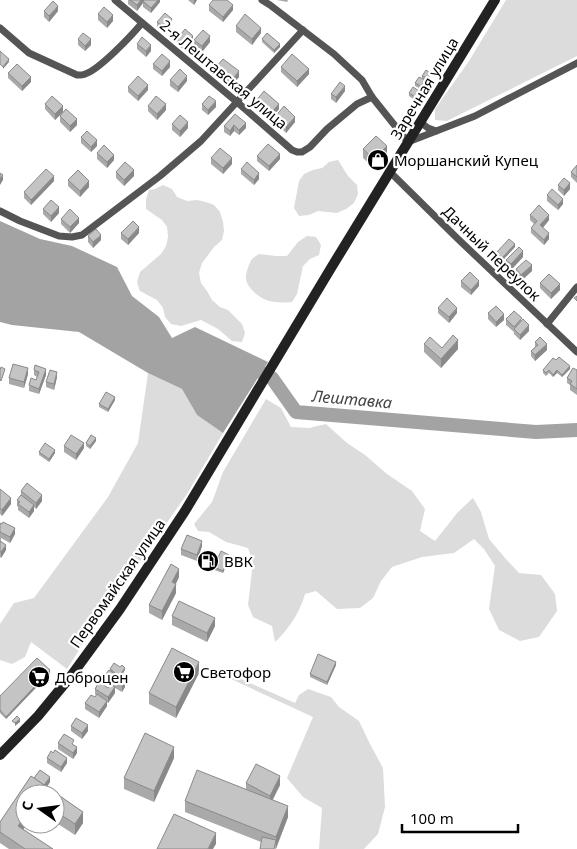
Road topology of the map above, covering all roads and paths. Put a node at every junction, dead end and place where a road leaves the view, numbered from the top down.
1 (115, 0) edge
2 (262, 0) edge
3 (495, 0) edge
4 (142, 24) junction
5 (0, 28) edge
6 (303, 30) junction
7 (577, 63) edge
8 (372, 97) junction
9 (237, 102) junction
10 (420, 122) junction
11 (436, 131) junction
12 (408, 142) junction
13 (390, 172) junction
14 (0, 211) edge
15 (331, 268) joint
16 (577, 287) edge
17 (546, 324) junction
18 (577, 352) edge
19 (0, 755) edge

1 - 4 street, 2-я Лештавская улица
2 - 6 street
3 - 10 main road, Заречная улица
4 - 5 street
4 - 9 street, 2-я Лештавская улица
6 - 8 street
6 - 9 street
7 - 11 street
8 - 9 street, 2-я Лештавская улица
8 - 12 street
9 - 14 street
10 - 11 street
10 - 12 main road, Заречная улица
11 - 12 street
12 - 13 main road, Заречная улица
13 - 15 main road, Заречная улица
13 - 17 street, Дачный переулок
15 - 19 main road, Первомайская улица
16 - 17 street
17 - 18 street, Дачный переулок

